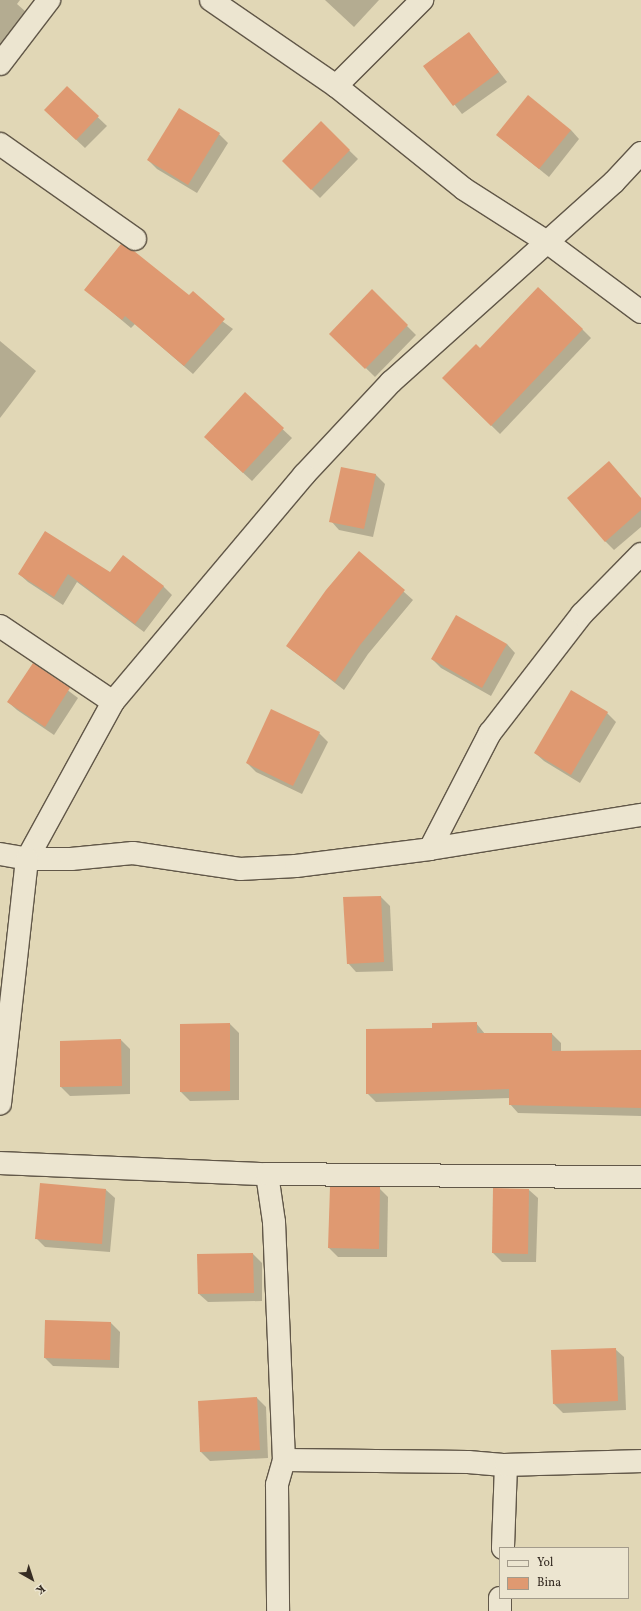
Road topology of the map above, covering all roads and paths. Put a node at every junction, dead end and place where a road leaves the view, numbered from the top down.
1 (49, 0) edge
2 (211, 0) edge
3 (422, 0) edge
4 (0, 64) edge
5 (336, 86) junction
6 (0, 144) edge
7 (641, 153) edge
8 (135, 239) dead end
9 (547, 242) junction
10 (641, 312) edge
11 (641, 554) edge
12 (0, 626) edge
13 (113, 702) junction
14 (641, 815) edge
15 (430, 849) junction
16 (0, 854) edge
17 (28, 859) junction
18 (0, 1104) edge
19 (0, 1163) edge
20 (267, 1174) junction
21 (641, 1177) edge
22 (284, 1460) junction
23 (641, 1461) edge
24 (506, 1465) junction
25 (503, 1547) edge
26 (500, 1599) edge
27 (278, 1611) edge
28 (500, 1611) edge

1 - 4 street
2 - 5 street
3 - 5 street
5 - 9 street
6 - 8 street
7 - 9 street
9 - 10 street
9 - 13 street
11 - 15 street
12 - 13 street
13 - 17 street
14 - 15 street
15 - 17 street
16 - 17 street
17 - 18 street
19 - 20 street
20 - 21 street
20 - 22 street
22 - 24 street
22 - 27 street
23 - 24 street
24 - 25 street
26 - 28 street

